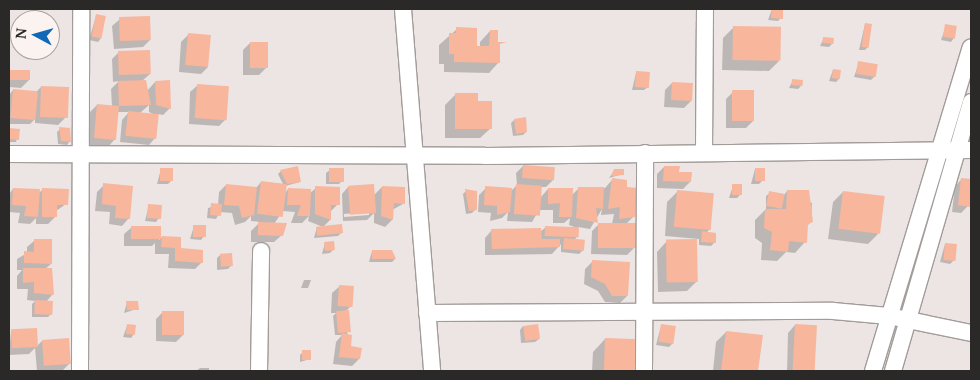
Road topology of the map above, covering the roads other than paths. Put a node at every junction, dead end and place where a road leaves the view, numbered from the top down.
1 (81, 9) edge
2 (403, 9) edge
3 (705, 9) edge
4 (971, 47) edge
5 (971, 102) edge
6 (956, 149) edge
7 (704, 151) junction
8 (645, 153) junction
9 (9, 154) edge
10 (81, 154) junction
11 (415, 155) junction
12 (261, 251) dead end
13 (428, 312) junction
14 (646, 312) junction
15 (889, 316) junction
16 (907, 322) junction
17 (971, 333) edge
18 (80, 371) edge
19 (259, 371) edge
20 (432, 371) edge
21 (644, 371) edge
22 (873, 371) edge
23 (893, 371) edge

1 - 10 street
2 - 11 street
3 - 7 street
4 - 6 street
5 - 6 street
6 - 7 street
6 - 15 street
6 - 16 street
7 - 8 street
8 - 11 street
8 - 14 street
9 - 10 street
10 - 11 street
10 - 18 street
11 - 13 street
12 - 19 street
13 - 14 street
13 - 20 street
14 - 15 street
14 - 21 street
15 - 16 street
15 - 22 street
16 - 17 street
16 - 23 street

